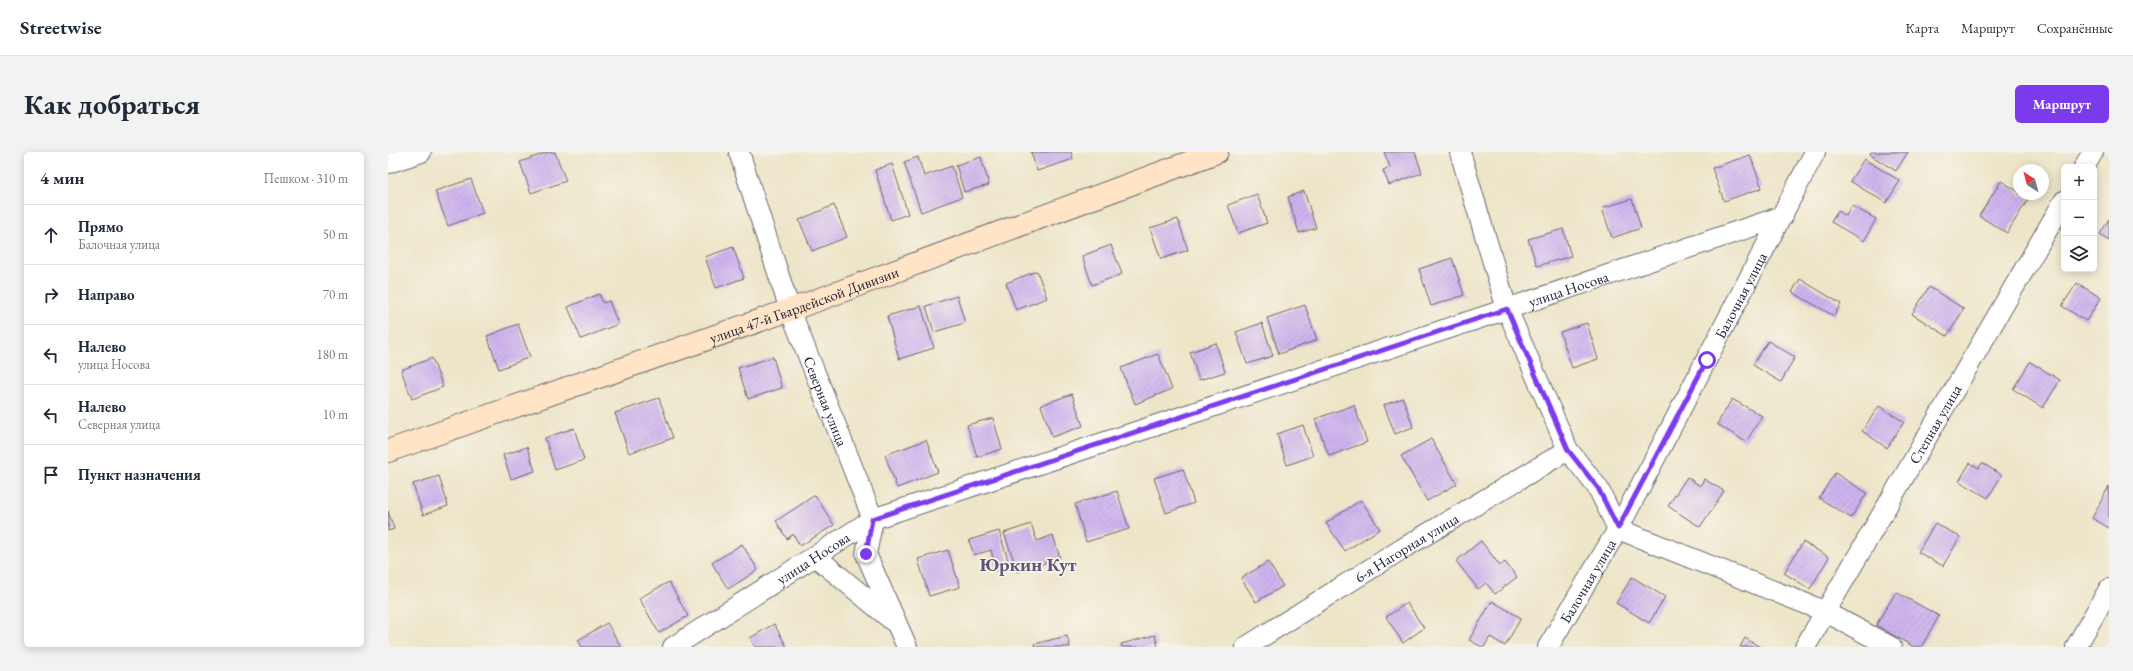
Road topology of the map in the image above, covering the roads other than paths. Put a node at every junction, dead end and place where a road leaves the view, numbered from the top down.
1 (421, 152) edge
2 (739, 152) edge
3 (1217, 152) edge
4 (1460, 152) edge
5 (1815, 152) edge
6 (2093, 152) edge
7 (388, 163) edge
8 (2086, 164) edge
9 (2061, 206) edge
10 (1783, 216) junction
11 (1507, 309) junction
12 (790, 310) junction
13 (388, 450) edge
14 (1568, 450) junction
15 (872, 519) junction
16 (1618, 528) junction
17 (815, 556) junction
18 (2109, 589) edge
19 (1824, 611) junction
20 (896, 623) junction
21 (673, 647) edge
22 (907, 647) edge
23 (1246, 647) edge
24 (1548, 647) edge
25 (1805, 647) edge
26 (1891, 647) edge
27 (2076, 647) edge

1 - 7 street
2 - 12 street, Северная улица
3 - 12 main road, улица 47-й Гвардейской Дивизии
4 - 11 street
5 - 10 street, Балочная улица
6 - 8 street
9 - 19 street, Степная улица
10 - 11 street, улица Носова
10 - 16 street, Балочная улица
11 - 14 street
11 - 15 street, улица Носова
12 - 13 main road, улица 47-й Гвардейской Дивизии
12 - 15 street, Северная улица
14 - 16 street
14 - 23 street, 6-я Нагорная улица
15 - 17 street, улица Носова
15 - 20 street
16 - 19 street
16 - 24 street, Балочная улица
17 - 20 street
17 - 21 street, улица Носова
18 - 27 street
19 - 25 street, Степная улица
19 - 26 street
20 - 22 street

